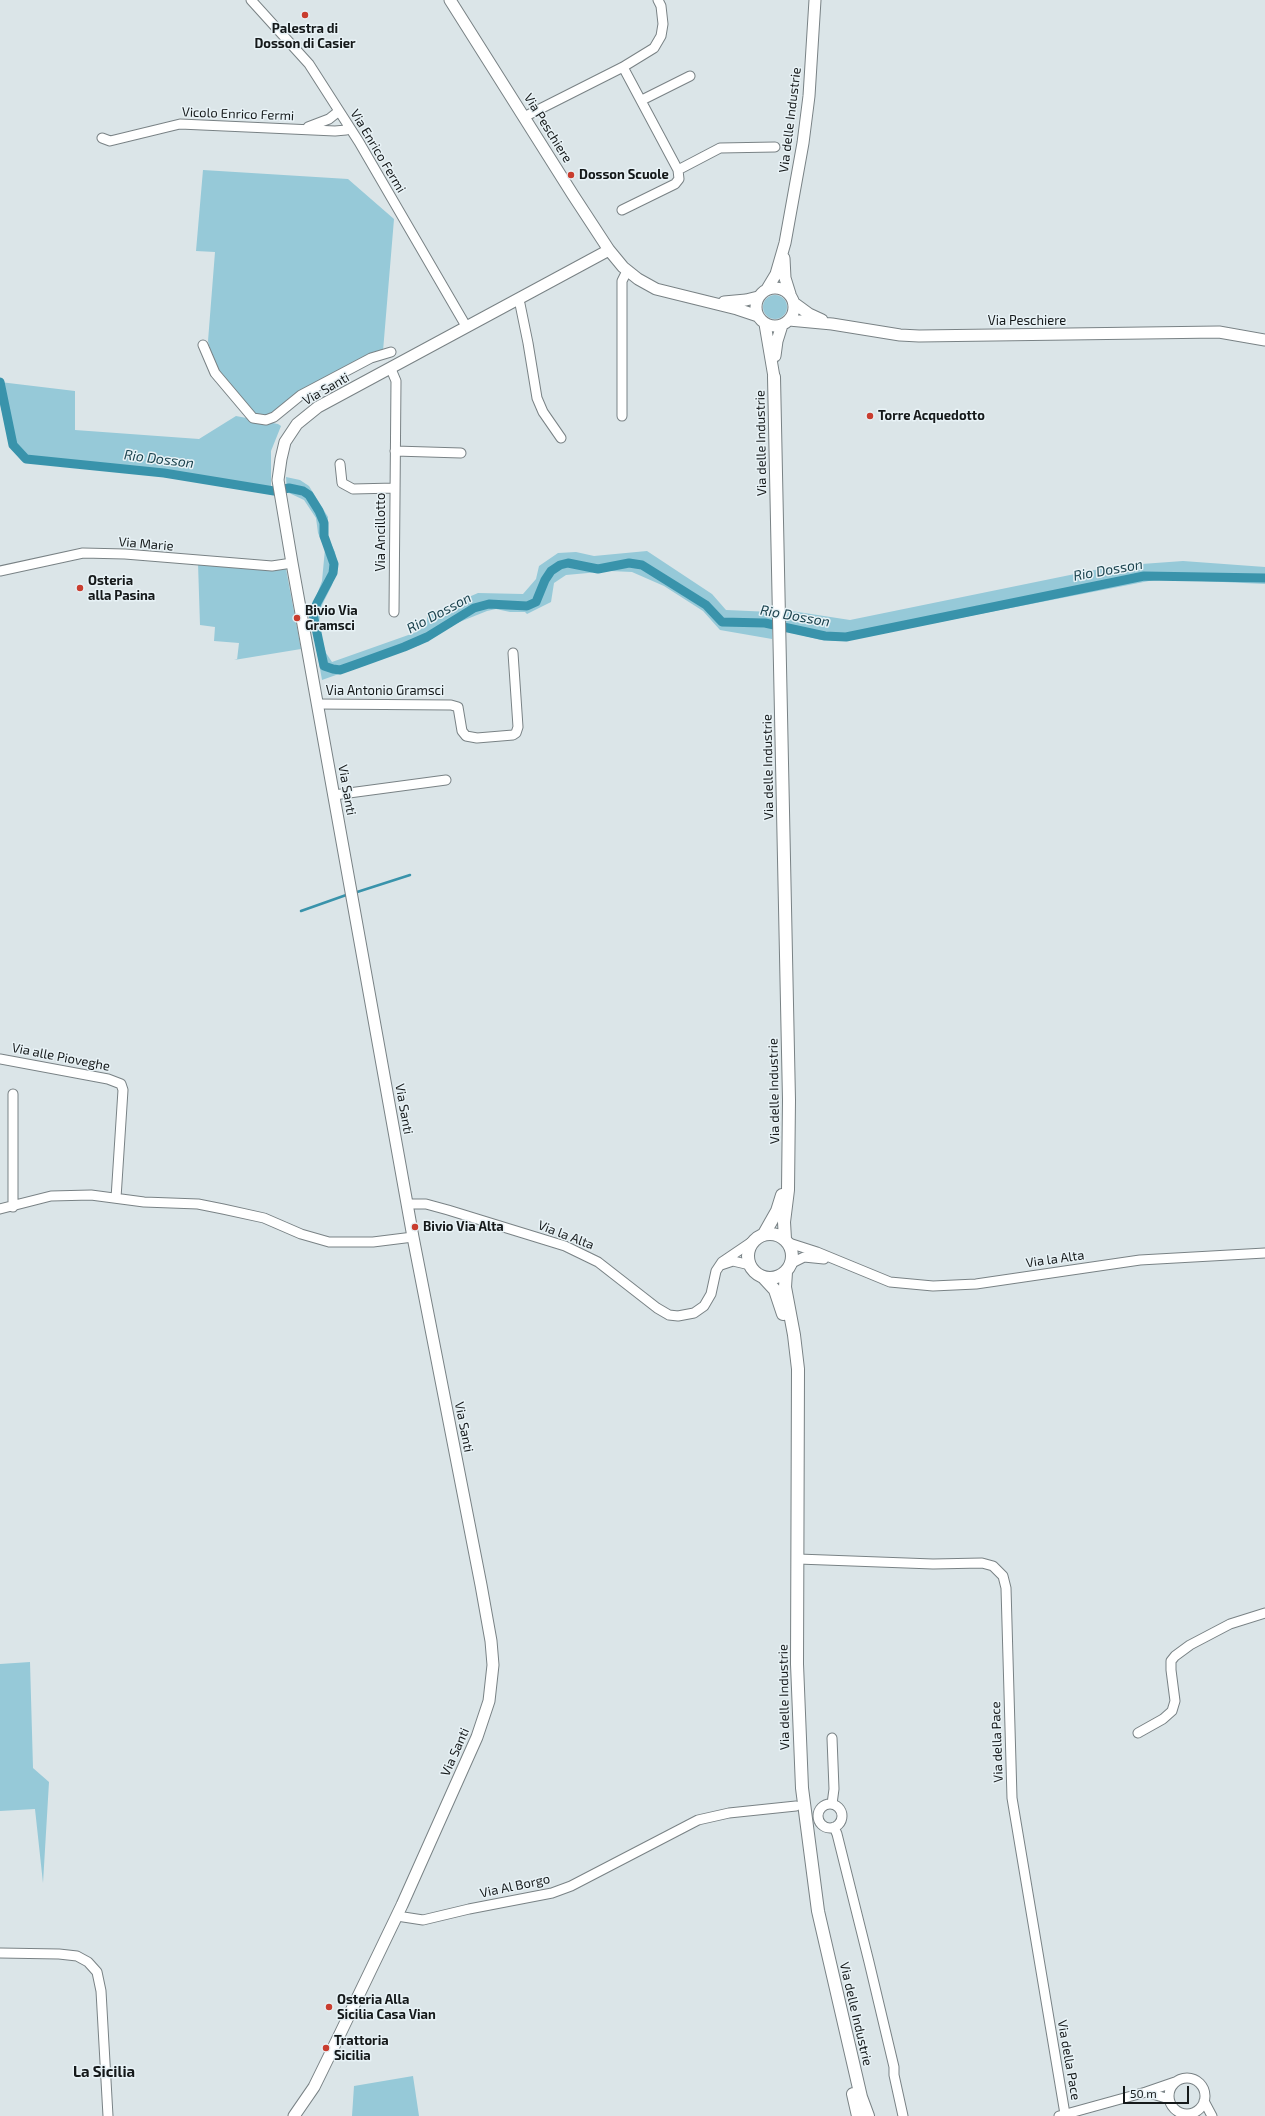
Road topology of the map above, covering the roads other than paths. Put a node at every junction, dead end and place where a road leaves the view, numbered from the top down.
1 (251, 0) edge
2 (450, 0) edge
3 (658, 0) edge
4 (815, 0) edge
5 (623, 67) junction
6 (690, 76) dead end
7 (642, 100) junction
8 (339, 111) junction
9 (524, 117) junction
10 (349, 127) junction
11 (303, 129) junction
12 (102, 138) dead end
13 (775, 147) dead end
14 (678, 170) junction
15 (622, 210) dead end
16 (785, 244) junction
17 (609, 250) junction
18 (627, 271) junction
19 (767, 288) junction
20 (758, 297) junction
21 (792, 298) junction
22 (517, 299) junction
23 (702, 300) junction
24 (761, 320) junction
25 (785, 322) junction
26 (832, 324) junction
27 (466, 326) junction
28 (1265, 340) edge
29 (203, 345) dead end
30 (391, 352) dead end
31 (391, 369) junction
32 (774, 377) junction
33 (622, 416) dead end
34 (561, 438) dead end
35 (395, 451) junction
36 (461, 453) dead end
37 (340, 464) dead end
38 (394, 488) junction
39 (292, 563) junction
40 (0, 570) edge
41 (394, 612) dead end
42 (514, 653) dead end
43 (317, 704) junction
44 (446, 780) dead end
45 (334, 795) junction
46 (0, 1059) edge
47 (13, 1094) dead end
48 (789, 1156) junction
49 (116, 1198) junction
50 (407, 1204) junction
51 (12, 1206) junction
52 (0, 1209) edge
53 (413, 1237) junction
54 (758, 1237) junction
55 (787, 1241) junction
56 (1265, 1253) edge
57 (750, 1265) junction
58 (718, 1267) junction
59 (789, 1267) junction
60 (852, 1267) junction
61 (763, 1277) junction
62 (798, 1559) junction
63 (1265, 1613) edge
64 (1138, 1733) dead end
65 (832, 1738) dead end
66 (832, 1804) junction
67 (796, 1806) junction
68 (834, 1827) junction
69 (397, 1916) junction
70 (0, 1953) edge
71 (1174, 2082) junction
72 (1146, 2092) junction
73 (1169, 2099) junction
74 (1204, 2101) junction
75 (1062, 2115) edge
76 (1190, 2115) edge
77 (108, 2116) edge
78 (294, 2116) edge
79 (858, 2116) edge
80 (868, 2116) edge
81 (903, 2116) edge
82 (1212, 2116) edge

1 - 8 street, Via Enrico Fermi
2 - 9 street, Via Peschiere
3 - 5 street
4 - 16 street, Via delle Industrie
5 - 7 street
5 - 9 street
6 - 7 street
7 - 14 street
8 - 10 street, Via Enrico Fermi
8 - 11 street, Vicolo Enrico Fermi
9 - 17 street, Via Peschiere
10 - 11 street, Vicolo Enrico Fermi
10 - 27 street, Via Enrico Fermi
11 - 12 street, Vicolo Enrico Fermi
13 - 14 street
14 - 15 street
16 - 19 street, Via delle Industrie
16 - 21 street, Via delle Industrie
17 - 18 street, Via Peschiere
17 - 22 street, Via Santi
18 - 23 street, Via Peschiere
18 - 33 street
19 - 20 street
19 - 21 street
20 - 23 street
20 - 24 street
21 - 25 street
21 - 26 street
22 - 27 street, Via Santi
22 - 34 street
23 - 24 street, Via Peschiere
24 - 25 street
24 - 32 street, Via delle Industrie
25 - 26 street, Via Peschiere
25 - 32 street, Via delle Industrie
26 - 28 street, Via Peschiere
27 - 31 street, Via Santi
29 - 30 street
31 - 35 street, Via Ancillotto
31 - 39 street, Via Santi
32 - 48 main road, Via delle Industrie
35 - 36 street
35 - 38 street, Via Ancillotto
37 - 38 street
38 - 41 street, Via Ancillotto
39 - 40 street, Via Marie
39 - 43 street, Via Santi
42 - 43 street, Via Antonio Gramsci
43 - 45 street, Via Santi
44 - 45 street
45 - 50 street, Via Santi
46 - 49 street, Via alle Pioveghe
47 - 51 street
48 - 54 main road, Via delle Industrie
48 - 55 main road, Via delle Industrie
49 - 51 street
49 - 53 street
50 - 53 street, Via Santi
50 - 58 street, Via la Alta
51 - 52 street
53 - 69 street, Via Santi
54 - 55 main road
54 - 57 main road
54 - 58 street
55 - 59 main road
55 - 60 street
56 - 60 street, Via la Alta
57 - 58 street
57 - 61 main road
59 - 60 street
59 - 61 main road
59 - 62 main road, Via delle Industrie
61 - 67 main road, Via delle Industrie
62 - 75 street, Via della Pace
62 - 80 main road, Via delle Industrie
63 - 64 street
65 - 66 street
66 - 68 street
66 - 68 street
67 - 69 street, Via Al Borgo
67 - 79 main road, Via delle Industrie
68 - 81 street
69 - 78 street, Via Santi
70 - 77 street
71 - 72 street
71 - 73 street
71 - 74 street
72 - 73 street
72 - 75 street
73 - 76 street
74 - 76 street
74 - 82 street

